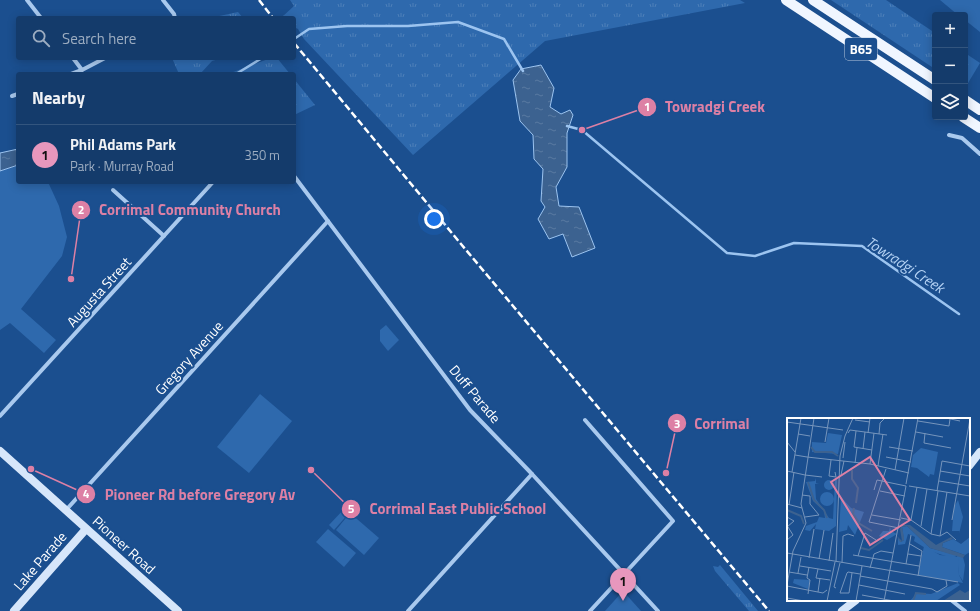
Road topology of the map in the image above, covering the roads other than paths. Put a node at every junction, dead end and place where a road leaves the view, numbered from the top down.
1 (27, 0) edge
2 (163, 0) edge
3 (786, 0) edge
4 (813, 0) edge
5 (39, 16) edge
6 (174, 16) edge
7 (74, 60) edge
8 (101, 60) edge
9 (82, 70) junction
10 (76, 72) edge
11 (932, 78) edge
12 (16, 95) edge
13 (12, 96) dead end
14 (932, 96) edge
15 (968, 102) edge
16 (980, 110) edge
17 (968, 120) edge
18 (980, 128) edge
19 (949, 135) dead end
20 (980, 154) edge
21 (296, 179) edge
22 (211, 184) edge
23 (113, 190) dead end
24 (328, 221) junction
25 (164, 236) junction
26 (0, 416) edge
27 (585, 420) dead end
28 (0, 450) edge
29 (980, 452) edge
30 (970, 465) edge
31 (532, 474) junction
32 (66, 510) junction
33 (86, 528) junction
34 (624, 574) junction
35 (855, 601) edge
36 (952, 601) edge
37 (14, 611) edge
38 (178, 611) edge
39 (408, 611) edge
40 (590, 611) edge
41 (658, 611) edge
42 (842, 611) edge
43 (965, 611) edge

1 - 5 street
2 - 6 street
3 - 14 main road, B65
4 - 11 main road, B65
7 - 9 street
8 - 9 street
9 - 10 street
12 - 13 street
15 - 16 main road
17 - 18 main road
19 - 20 street
21 - 24 street, Duff Parade
22 - 25 street, Augusta Street
23 - 25 street
24 - 31 street, Duff Parade
24 - 32 street, Gregory Avenue
25 - 26 street, Augusta Street
27 - 34 street
28 - 32 main road, Pioneer Road
29 - 30 main road
31 - 34 street, Duff Parade
31 - 39 street
32 - 33 main road, Pioneer Road
33 - 37 main road, Lake Parade
33 - 38 main road, Pioneer Road
34 - 40 street
34 - 41 street, Duff Parade
35 - 42 main road
36 - 43 street

